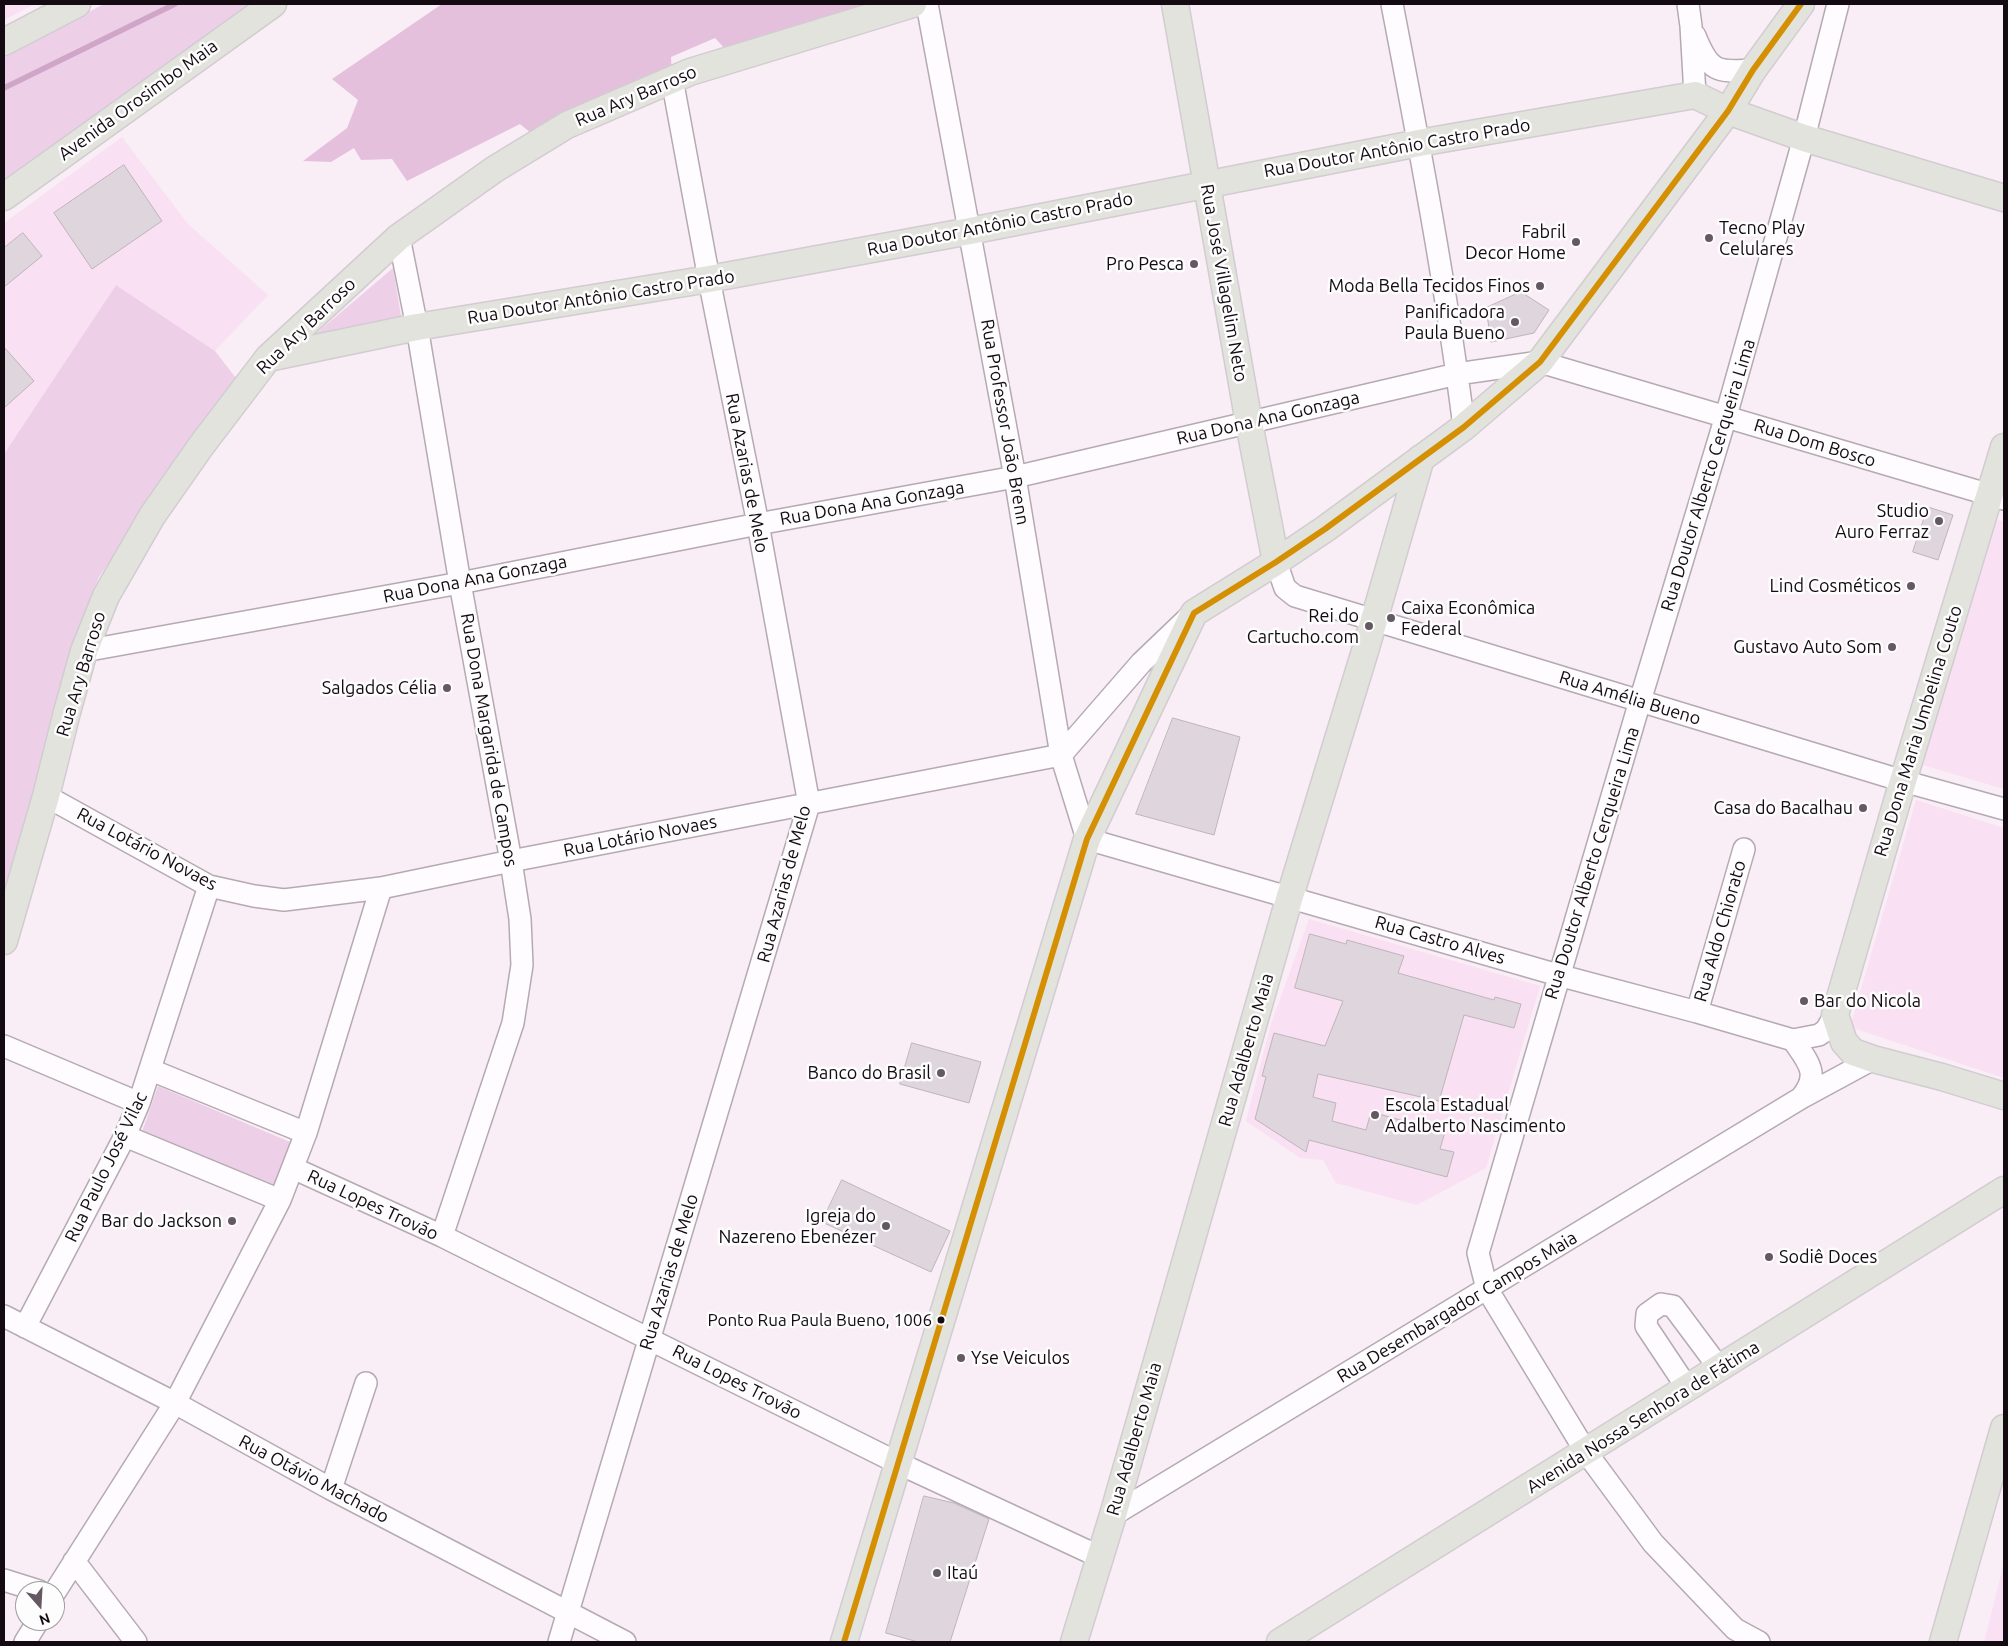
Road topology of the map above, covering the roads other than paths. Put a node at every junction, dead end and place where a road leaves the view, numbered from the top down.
1 (77, 4) edge
2 (273, 4) edge
3 (913, 4) edge
4 (927, 4) edge
5 (1175, 4) edge
6 (1392, 4) edge
7 (1688, 4) edge
8 (1801, 4) edge
9 (1838, 4) edge
10 (1691, 26) junction
11 (4, 42) edge
12 (1753, 70) junction
13 (672, 79) junction
14 (1695, 95) junction
15 (1728, 111) junction
16 (1804, 138) junction
17 (1419, 143) junction
18 (1207, 184) junction
19 (4, 197) edge
20 (2004, 198) edge
21 (970, 231) junction
22 (399, 237) junction
23 (709, 279) junction
24 (417, 327) junction
25 (268, 358) junction
26 (1540, 362) junction
27 (1457, 374) junction
28 (1726, 416) junction
29 (1249, 423) junction
30 (1464, 427) junction
31 (2004, 447) edge
32 (1421, 458) junction
33 (1015, 477) junction
34 (1997, 497) edge
35 (758, 524) junction
36 (1276, 562) junction
37 (460, 583) junction
38 (1194, 613) junction
39 (1374, 621) junction
40 (84, 651) junction
41 (1640, 701) junction
42 (1061, 755) junction
43 (1903, 781) junction
44 (46, 796) junction
45 (809, 804) junction
46 (2004, 809) edge
47 (1087, 839) junction
48 (1744, 849) dead end
49 (511, 861) junction
50 (209, 886) junction
51 (381, 888) junction
52 (1290, 896) junction
53 (4, 941) edge
54 (1558, 975) junction
55 (1697, 1012) junction
56 (1835, 1015) junction
57 (1793, 1040) junction
58 (4, 1046) edge
59 (1873, 1059) junction
60 (151, 1070) junction
61 (2004, 1096) edge
62 (1801, 1098) junction
63 (139, 1104) junction
64 (306, 1133) junction
65 (125, 1136) junction
66 (293, 1168) junction
67 (2004, 1190) edge
68 (280, 1200) junction
69 (442, 1236) junction
70 (1487, 1289) junction
71 (4, 1316) edge
72 (25, 1327) junction
73 (650, 1339) junction
74 (1720, 1368) junction
75 (366, 1384) dead end
76 (1688, 1389) junction
77 (175, 1403) junction
78 (2004, 1428) edge
79 (1586, 1452) junction
80 (898, 1463) junction
81 (331, 1489) junction
82 (2004, 1491) edge
83 (1113, 1515) junction
84 (1100, 1557) junction
85 (74, 1561) junction
86 (62, 1581) edge
87 (568, 1614) junction
88 (32, 1631) edge
89 (1728, 1636) edge
90 (25, 1642) edge
91 (136, 1642) edge
92 (559, 1642) edge
93 (625, 1642) edge
94 (844, 1642) edge
95 (1074, 1642) edge
96 (1280, 1642) edge
97 (1759, 1642) edge
98 (1943, 1642) edge
99 (1958, 1642) edge

1 - 11 main road
2 - 19 main road, Avenida Orosimbo Maia
3 - 13 main road, Rua Ary Barroso
4 - 21 street, Rua Professor João Brenn
5 - 18 main road, Rua José Villagelim Neto
6 - 17 street
7 - 10 street
8 - 12 main road
9 - 16 street, Rua Doutor Alberto Cerqueira Lima
10 - 12 street
10 - 14 street
12 - 15 main road
13 - 22 main road, Rua Ary Barroso
13 - 23 street, Rua Azarias de Melo
14 - 15 main road
14 - 17 main road, Rua Doutor Antônio Castro Prado
15 - 16 main road
15 - 26 main road
16 - 20 main road
16 - 28 street, Rua Doutor Alberto Cerqueira Lima
17 - 18 main road, Rua Doutor Antônio Castro Prado
17 - 27 street
18 - 21 main road, Rua Doutor Antônio Castro Prado
18 - 29 main road, Rua José Villagelim Neto
21 - 23 main road, Rua Doutor Antônio Castro Prado
21 - 33 street, Rua Professor João Brenn
22 - 24 street, Rua Dona Margarida de Campos
22 - 25 main road, Rua Ary Barroso
23 - 24 main road, Rua Doutor Antônio Castro Prado
23 - 35 street, Rua Azarias de Melo
24 - 25 main road, Rua Doutor Antônio Castro Prado
24 - 37 street, Rua Dona Margarida de Campos
25 - 40 main road, Rua Ary Barroso
26 - 27 street, Rua Dona Ana Gonzaga
26 - 28 street, Rua Dom Bosco
26 - 30 main road
27 - 29 street, Rua Dona Ana Gonzaga
27 - 30 street
28 - 34 street, Rua Dom Bosco
28 - 41 street, Rua Doutor Alberto Cerqueira Lima
29 - 33 street, Rua Dona Ana Gonzaga
29 - 36 main road, Rua José Villagelim Neto
30 - 32 main road
31 - 34 main road, Rua Dona Maria Umbelina Couto
32 - 36 main road
32 - 39 main road, Rua Adalberto Maia
33 - 35 street, Rua Dona Ana Gonzaga
33 - 42 street, Rua Professor João Brenn
34 - 43 main road, Rua Dona Maria Umbelina Couto
35 - 37 street, Rua Dona Ana Gonzaga
35 - 45 street, Rua Azarias de Melo
36 - 38 main road
36 - 39 street, Rua Amélia Bueno
37 - 40 street, Rua Dona Ana Gonzaga
37 - 49 street, Rua Dona Margarida de Campos
38 - 42 street
38 - 47 main road
39 - 41 street, Rua Amélia Bueno
39 - 52 main road, Rua Adalberto Maia
40 - 44 main road, Rua Ary Barroso
41 - 43 street, Rua Amélia Bueno
41 - 54 street, Rua Doutor Alberto Cerqueira Lima
42 - 45 street, Rua Lotário Novaes
42 - 47 street, Rua Professor João Brenn
43 - 46 street, Rua Amélia Bueno
43 - 56 main road, Rua Dona Maria Umbelina Couto
44 - 50 street, Rua Lotário Novaes
44 - 53 main road, Rua Ary Barroso
45 - 49 street, Rua Lotário Novaes
45 - 73 street, Rua Azarias de Melo
47 - 52 street, Rua Castro Alves
47 - 80 main road
48 - 55 street, Rua Aldo Chiorato
49 - 51 street, Rua Lotário Novaes
49 - 69 street, Rua Dona Margarida de Campos
50 - 51 street, Rua Lotário Novaes
50 - 60 street, Rua Paulo José Vilac
51 - 64 street
52 - 54 street, Rua Castro Alves
52 - 83 main road, Rua Adalberto Maia
54 - 55 street, Rua Castro Alves
54 - 70 street, Rua Doutor Alberto Cerqueira Lima
55 - 57 street, Rua Castro Alves
56 - 57 street, Rua Castro Alves
56 - 59 main road
57 - 62 street
58 - 63 street
59 - 61 main road
59 - 62 street
60 - 63 street, Rua Paulo José Vilac
60 - 64 street
62 - 70 street, Rua Desembargador Campos Maia
63 - 65 street, Rua Paulo José Vilac
64 - 66 street
65 - 68 street
65 - 72 street, Rua Paulo José Vilac
66 - 68 street
66 - 69 street, Rua Lopes Trovão
67 - 74 main road, Avenida Nossa Senhora de Fátima
68 - 77 street
69 - 73 street, Rua Lopes Trovão
70 - 79 street, Rua Doutor Alberto Cerqueira Lima
70 - 83 street, Rua Desembargador Campos Maia
71 - 72 street, Rua Otávio Machado
72 - 77 street, Rua Otávio Machado
73 - 80 street, Rua Lopes Trovão
73 - 87 street, Rua Azarias de Melo
74 - 76 main road, Avenida Nossa Senhora de Fátima
74 - 76 street
75 - 81 street
76 - 79 main road, Avenida Nossa Senhora de Fátima
77 - 81 street, Rua Otávio Machado
77 - 85 street
78 - 98 main road
79 - 89 street, Rua Doutor Alberto Cerqueira Lima
79 - 96 main road, Avenida Nossa Senhora de Fátima
80 - 84 street, Rua Lopes Trovão
80 - 94 main road
81 - 87 street, Rua Otávio Machado
82 - 99 main road
83 - 84 main road, Rua Adalberto Maia
84 - 95 main road, Rua Adalberto Maia
85 - 86 street
85 - 91 street
87 - 92 street, Rua Azarias de Melo
87 - 93 street, Rua Otávio Machado
88 - 90 street
89 - 97 street, Rua Doutor Alberto Cerqueira Lima

